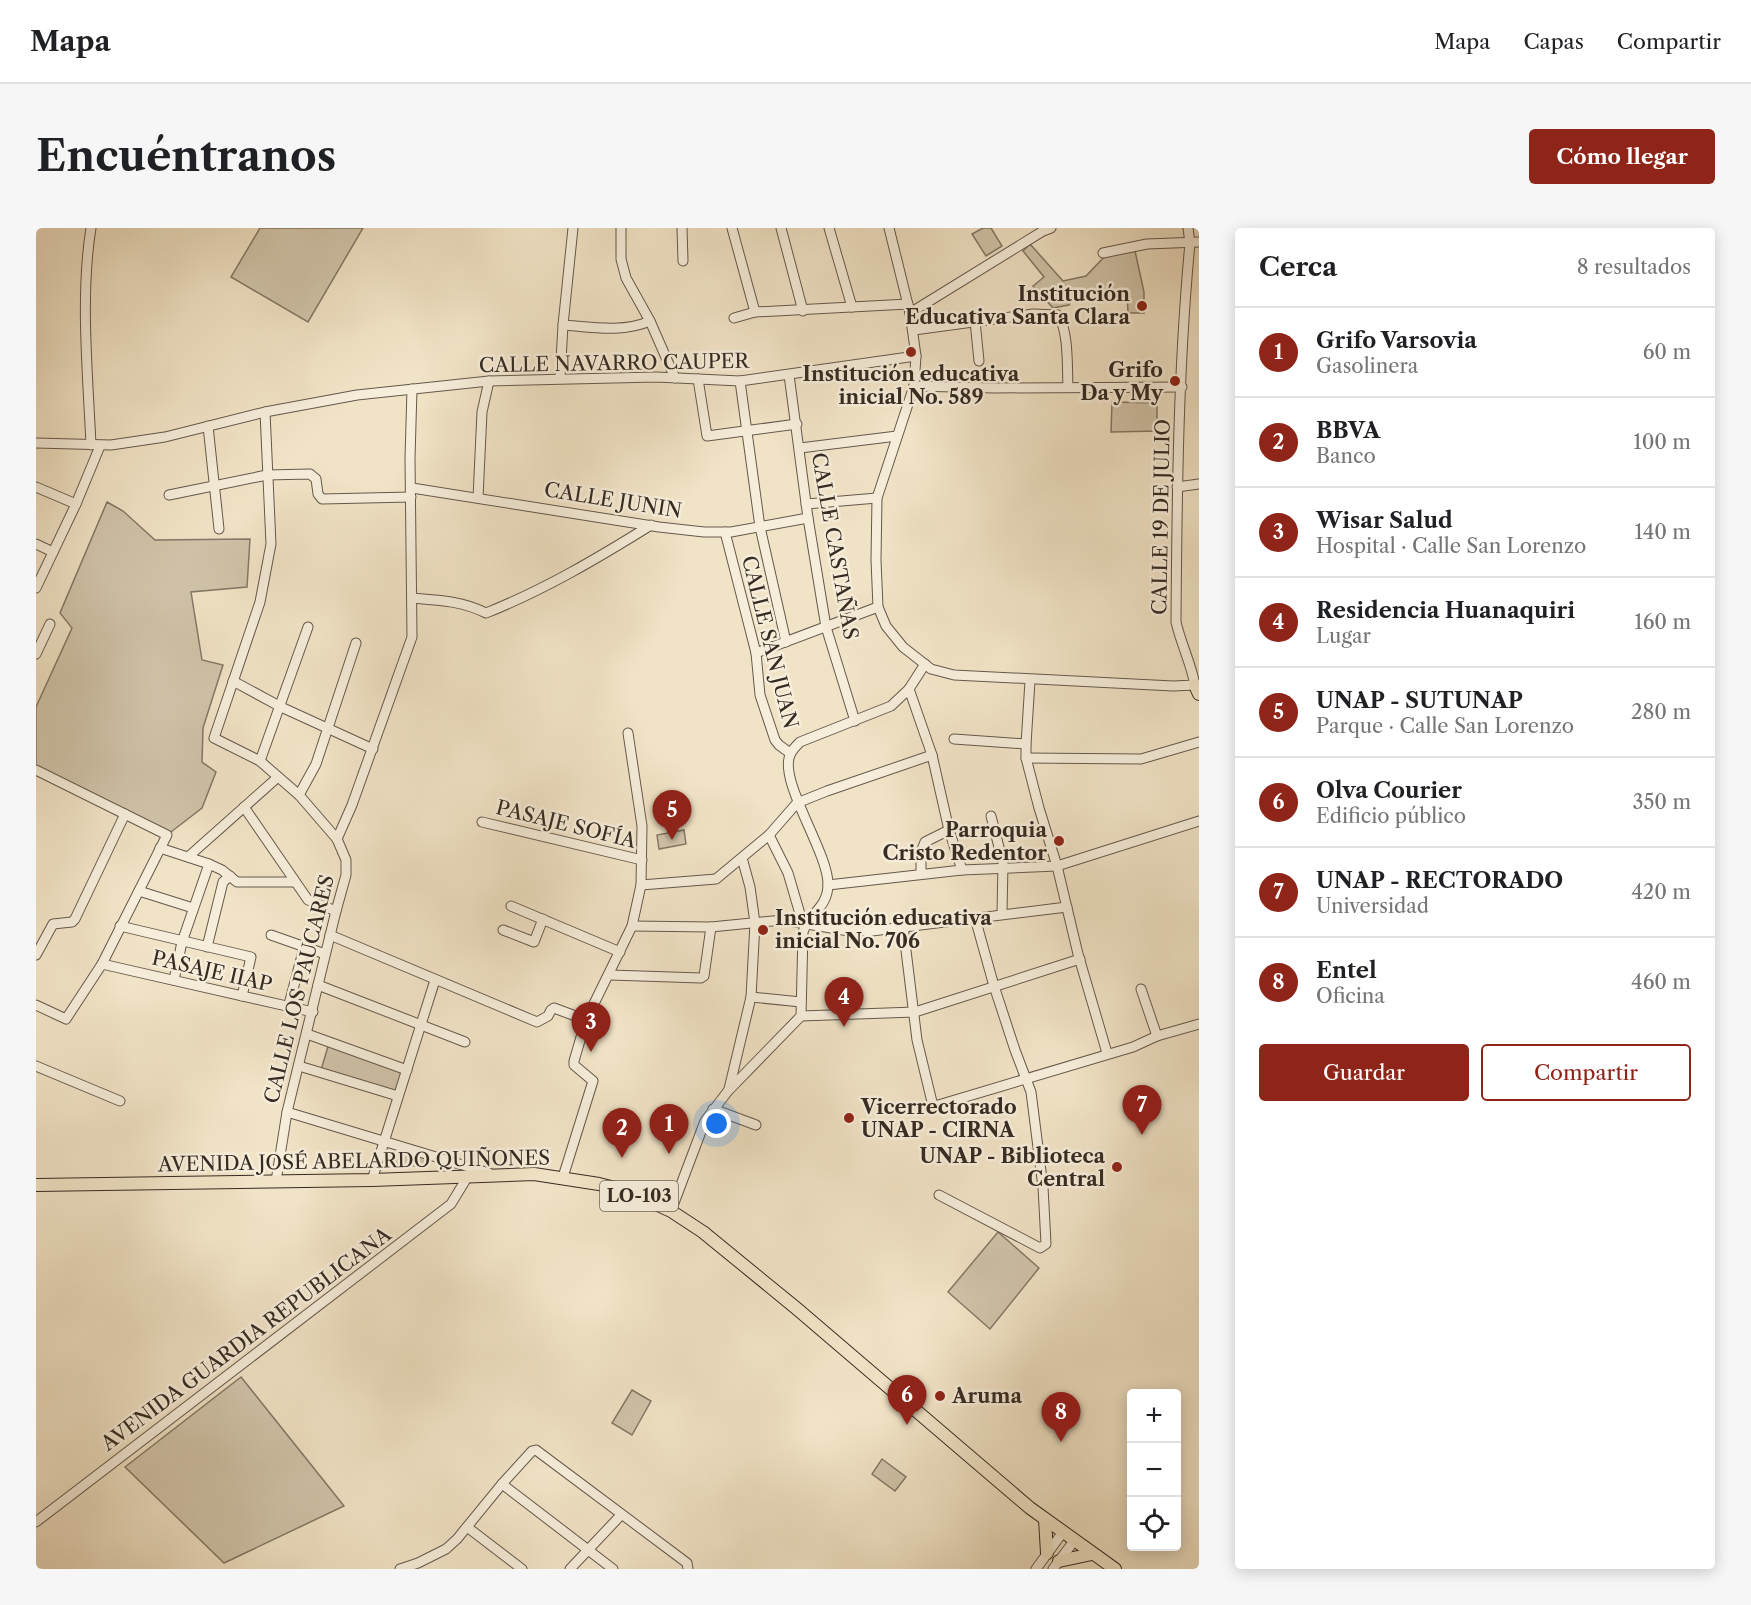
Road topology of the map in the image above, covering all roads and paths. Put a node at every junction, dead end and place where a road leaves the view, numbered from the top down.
1 (91, 228) edge
2 (573, 228) edge
3 (621, 228) edge
4 (682, 228) edge
5 (732, 228) edge
6 (781, 228) edge
7 (830, 228) edge
8 (1051, 228) edge
9 (1188, 228) edge
10 (891, 229) edge
11 (1195, 242) edge
12 (1103, 253) dead end
13 (683, 261) dead end
14 (1187, 274) junction
15 (1199, 276) edge
16 (852, 307) junction
17 (909, 308) junction
18 (803, 311) junction
19 (755, 312) junction
20 (734, 318) dead end
21 (975, 321) junction
22 (645, 323) junction
23 (563, 324) junction
24 (914, 330) junction
25 (916, 356) junction
26 (979, 361) dead end
27 (789, 375) junction
28 (560, 378) junction
29 (675, 378) junction
30 (698, 379) junction
31 (489, 381) junction
32 (740, 381) junction
33 (914, 386) junction
34 (1068, 387) junction
35 (1182, 387) junction
36 (412, 389) junction
37 (265, 412) junction
38 (797, 424) junction
39 (208, 426) junction
40 (747, 430) junction
41 (897, 436) junction
42 (36, 442) edge
43 (95, 445) junction
44 (800, 448) junction
45 (267, 475) junction
46 (1199, 484) edge
47 (36, 487) edge
48 (214, 487) junction
49 (1177, 487) junction
50 (412, 492) junction
51 (169, 495) dead end
52 (478, 498) junction
53 (877, 498) junction
54 (76, 504) junction
55 (806, 504) junction
56 (808, 518) junction
57 (651, 525) junction
58 (760, 527) junction
59 (219, 529) dead end
60 (725, 532) junction
61 (36, 543) edge
62 (53, 552) junction
63 (36, 588) edge
64 (412, 598) junction
65 (878, 607) junction
66 (50, 624) dead end
67 (308, 627) dead end
68 (826, 627) junction
69 (786, 642) junction
70 (356, 643) dead end
71 (36, 652) edge
72 (756, 653) junction
73 (925, 664) junction
74 (233, 681) junction
75 (1030, 681) junction
76 (909, 689) junction
77 (1197, 689) edge
78 (281, 707) junction
79 (855, 721) junction
80 (328, 728) junction
81 (628, 733) dead end
82 (954, 739) dead end
83 (1199, 742) edge
84 (1026, 744) junction
85 (373, 748) junction
86 (790, 753) junction
87 (932, 755) junction
88 (1026, 758) junction
89 (260, 761) junction
90 (36, 770) edge
91 (278, 777) junction
92 (300, 795) junction
93 (797, 803) junction
94 (244, 807) junction
95 (125, 814) junction
96 (991, 816) dead end
97 (1199, 821) edge
98 (482, 822) dead end
99 (949, 830) junction
100 (769, 835) junction
101 (337, 839) junction
102 (160, 848) junction
103 (188, 857) junction
104 (742, 858) junction
105 (642, 860) junction
106 (209, 864) junction
107 (1057, 866) junction
108 (1003, 868) junction
109 (962, 870) junction
110 (921, 873) junction
111 (230, 876) junction
112 (296, 882) junction
113 (641, 885) junction
114 (828, 885) junction
115 (139, 891) junction
116 (510, 906) dead end
117 (1067, 907) junction
118 (193, 908) junction
119 (336, 911) junction
120 (1002, 914) junction
121 (975, 918) junction
122 (543, 920) junction
123 (806, 922) junction
124 (755, 923) junction
125 (120, 926) junction
126 (632, 926) junction
127 (903, 926) junction
128 (711, 927) junction
129 (503, 930) dead end
130 (271, 935) dead end
131 (330, 935) junction
132 (182, 942) junction
133 (207, 947) junction
134 (304, 948) junction
135 (620, 952) junction
136 (325, 954) junction
137 (36, 955) edge
138 (1080, 959) junction
139 (102, 964) junction
140 (610, 975) junction
141 (174, 980) junction
142 (435, 980) junction
143 (318, 985) junction
144 (994, 986) junction
145 (1141, 989) dead end
146 (242, 996) junction
147 (752, 997) junction
148 (801, 1002) junction
149 (36, 1005) edge
150 (288, 1008) junction
151 (313, 1012) junction
152 (915, 1012) junction
153 (801, 1016) junction
154 (586, 1020) junction
155 (421, 1024) junction
156 (1199, 1024) edge
157 (307, 1034) junction
158 (1157, 1036) junction
159 (465, 1042) dead end
160 (1107, 1053) junction
161 (36, 1066) edge
162 (299, 1066) junction
163 (406, 1070) junction
164 (1027, 1078) junction
165 (728, 1091) junction
166 (399, 1096) junction
167 (120, 1101) dead end
168 (713, 1109) junction
169 (287, 1113) junction
170 (756, 1125) dead end
171 (384, 1142) junction
172 (497, 1175) junction
173 (468, 1176) junction
174 (563, 1177) junction
175 (372, 1180) junction
176 (276, 1181) junction
177 (36, 1185) edge
178 (939, 1196) dead end
179 (671, 1211) junction
180 (502, 1484) junction
181 (621, 1515) junction
182 (1045, 1519) junction
183 (36, 1522) edge
184 (467, 1527) junction
185 (1063, 1532) junction
186 (1074, 1541) junction
187 (588, 1550) junction
188 (1047, 1553) junction
189 (1092, 1554) junction
190 (1056, 1565) edge
191 (400, 1569) edge
192 (522, 1569) edge
193 (570, 1569) edge
194 (613, 1569) edge
195 (688, 1569) edge
196 (1036, 1569) edge
197 (1115, 1569) edge

1 - 43 street
2 - 23 street
3 - 22 street
4 - 13 street
5 - 19 street
6 - 18 street
7 - 16 street
8 - 17 street
9 - 11 street, CALLE 19 DE JULIO
10 - 17 street
11 - 12 street
11 - 14 street, CALLE 19 DE JULIO
14 - 15 street
14 - 35 street, CALLE 19 DE JULIO
16 - 17 street
16 - 18 street
17 - 24 street
18 - 19 street
19 - 20 street
21 - 24 street
21 - 26 street
21 - 34 street
22 - 23 street
22 - 29 street
23 - 28 street
24 - 25 street
25 - 27 street, CALLE NAVARRO CAUPER
25 - 33 street
27 - 32 street, CALLE NAVARRO CAUPER
27 - 38 street, CALLE CASTAÑAS
28 - 29 street, CALLE NAVARRO CAUPER
28 - 31 street, CALLE NAVARRO CAUPER
29 - 30 street, CALLE NAVARRO CAUPER
30 - 32 street, CALLE NAVARRO CAUPER
30 - 40 street
31 - 36 street, CALLE NAVARRO CAUPER
31 - 52 street
32 - 40 street
33 - 34 street
33 - 41 street
34 - 35 street
35 - 49 street, CALLE 19 DE JULIO
36 - 37 street, CALLE NAVARRO CAUPER
36 - 50 street
37 - 39 street, CALLE NAVARRO CAUPER
37 - 45 street
38 - 40 street
38 - 44 street, CALLE CASTAÑAS
39 - 43 street, CALLE NAVARRO CAUPER
39 - 48 street
40 - 58 street
41 - 44 street
41 - 53 street
42 - 43 street, CALLE NAVARRO CAUPER
43 - 54 street
44 - 55 street, CALLE CASTAÑAS
45 - 48 street
45 - 50 street, CALLE JUNIN
45 - 74 street
46 - 49 street
47 - 54 street
48 - 51 street
48 - 59 street
49 - 77 street, CALLE 19 DE JULIO
50 - 52 street, CALLE JUNIN
50 - 64 street
52 - 57 street, CALLE JUNIN
53 - 55 street
53 - 65 street
54 - 62 street
55 - 56 street, CALLE CASTAÑAS
56 - 58 street, CALLE JUNIN
56 - 68 street, CALLE CASTAÑAS
57 - 60 street, CALLE JUNIN
57 - 64 street
58 - 60 street, CALLE JUNIN
58 - 69 street
60 - 72 street, CALLE SAN JUAN
61 - 62 street
62 - 63 street
64 - 85 street
65 - 68 street
65 - 73 street
66 - 71 street
67 - 78 street
68 - 69 street
68 - 79 street, CALLE CASTAÑAS
69 - 72 street
70 - 80 street
72 - 86 street, CALLE SAN JUAN
73 - 75 street
73 - 76 street
74 - 78 street
74 - 89 street
75 - 77 street
75 - 84 street
76 - 79 street
76 - 87 street
78 - 80 street
78 - 89 street
79 - 86 street
80 - 85 street
80 - 92 street
81 - 105 street
82 - 84 street
83 - 88 street
84 - 88 street
85 - 101 street
86 - 93 street
87 - 93 street
87 - 99 street
88 - 107 street
89 - 91 street
90 - 95 street
91 - 92 street
91 - 94 street
92 - 101 street
93 - 100 street
93 - 114 street
94 - 103 street
94 - 112 street
95 - 102 street
95 - 137 street
96 - 108 street
97 - 107 street
98 - 105 street, PASAJE SOFÍA
99 - 109 street
99 - 110 street
100 - 104 street
100 - 123 street
101 - 119 street, CALLE LOS PAUCARES
102 - 103 street
102 - 115 street
103 - 106 street
104 - 113 street
104 - 124 street
105 - 113 street
106 - 111 street
106 - 118 street
107 - 108 street
107 - 117 street
108 - 109 street
108 - 120 street
109 - 110 street
110 - 114 street
111 - 112 street
111 - 133 street
112 - 119 street
113 - 126 street
114 - 123 street
115 - 118 street
115 - 125 street
116 - 122 street
117 - 120 street
117 - 138 street
118 - 132 street
119 - 131 street, CALLE LOS PAUCARES
120 - 121 street
121 - 127 street
121 - 144 street
122 - 129 street
122 - 135 street
123 - 124 street
123 - 127 street
123 - 148 street
124 - 128 street
124 - 147 street
125 - 132 street
125 - 139 street
126 - 128 street
126 - 135 street
127 - 152 street
128 - 140 street
130 - 134 street
131 - 136 street, CALLE LOS PAUCARES
131 - 142 street
132 - 133 street
132 - 141 street
133 - 146 street
134 - 136 street
134 - 150 street
135 - 140 street
136 - 143 street, CALLE LOS PAUCARES
138 - 144 street
138 - 160 street
139 - 141 street, PASAJE IIAP
139 - 149 street
140 - 154 street
141 - 146 street, PASAJE IIAP
142 - 154 street
142 - 155 street
143 - 151 street, CALLE LOS PAUCARES
143 - 155 street
144 - 152 street
144 - 164 street
145 - 158 street
146 - 150 street, PASAJE IIAP
147 - 148 street
147 - 165 street
148 - 153 street
150 - 151 street, PASAJE IIAP
151 - 157 street, CALLE LOS PAUCARES
152 - 153 street
152 - 164 street
153 - 165 street
154 - 174 street
155 - 159 street
155 - 163 street
156 - 158 street
157 - 162 street, CALLE LOS PAUCARES
157 - 163 street
158 - 160 street
160 - 164 street
161 - 167 street
162 - 166 street
162 - 169 street, CALLE LOS PAUCARES
163 - 166 street
164 - 178 street
165 - 168 street
166 - 171 street
168 - 170 street
168 - 179 street
169 - 171 street
169 - 176 street, CALLE LOS PAUCARES
171 - 172 street
171 - 175 street
172 - 173 main road, AVENIDA JOSÉ ABELARDO QUIÑONES / LO-103
172 - 174 main road, AVENIDA JOSÉ ABELARDO QUIÑONES / LO-103
173 - 175 main road, AVENIDA JOSÉ ABELARDO QUIÑONES / LO-103
173 - 183 street, AVENIDA GUARDIA REPUBLICANA
174 - 179 main road, AVENIDA JOSÉ ABELARDO QUIÑONES / LO-103
175 - 176 main road, AVENIDA JOSÉ ABELARDO QUIÑONES / LO-103
176 - 177 main road, AVENIDA JOSÉ ABELARDO QUIÑONES / LO-103
179 - 182 main road, AVENIDA JOSÉ ABELARDO QUIÑONES / LO-103
180 - 181 street
180 - 184 street
180 - 187 street
181 - 187 street
181 - 195 street
182 - 185 main road, AVENIDA JOSÉ ABELARDO QUIÑONES / LO-103
182 - 188 main road
184 - 191 street
184 - 192 street
185 - 186 main road, AVENIDA JOSÉ ABELARDO QUIÑONES / LO-103
185 - 188 street
186 - 189 main road, AVENIDA JOSÉ ABELARDO QUIÑONES / LO-103
186 - 190 street
187 - 193 street
187 - 194 street
188 - 196 street
189 - 190 main road
189 - 197 main road, AVENIDA JOSÉ ABELARDO QUIÑONES / LO-103

